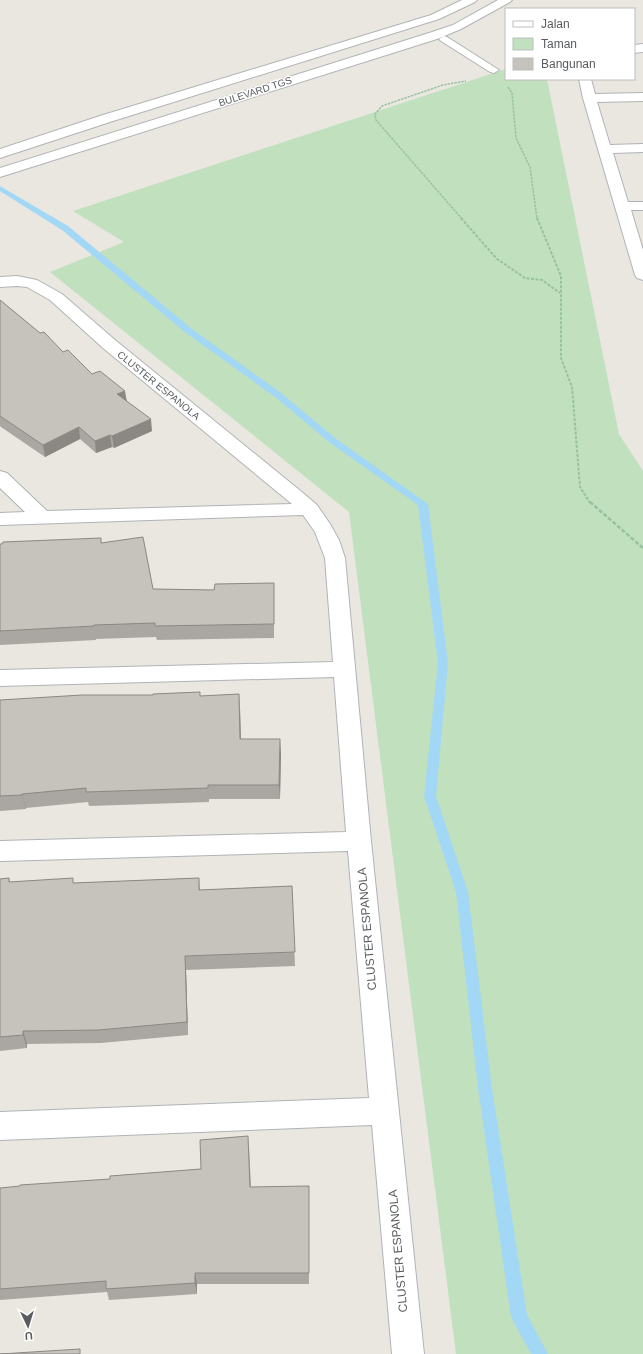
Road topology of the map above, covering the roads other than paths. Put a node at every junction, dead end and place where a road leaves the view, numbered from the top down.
1 (471, 0) edge
2 (506, 0) edge
3 (444, 39) dead end
4 (497, 72) road end
5 (584, 80) edge
6 (643, 97) edge
7 (589, 98) junction
8 (643, 148) edge
9 (605, 149) junction
10 (0, 154) edge
11 (2, 171) edge
12 (622, 206) junction
13 (643, 206) edge
14 (643, 272) edge
15 (0, 282) edge
16 (0, 477) edge
17 (310, 510) junction
18 (41, 517) junction
19 (0, 519) edge
20 (344, 669) junction
21 (0, 678) edge
22 (359, 841) junction
23 (0, 851) edge
24 (385, 1111) junction
25 (0, 1126) edge
26 (408, 1354) edge

1 - 10 street, BULEVARD TGS
2 - 11 street, BULEVARD TGS
3 - 4 lane
5 - 7 street
6 - 7 street
7 - 9 street
8 - 9 street
9 - 12 street
12 - 13 street
12 - 14 street
15 - 17 street, CLUSTER ESPANOLA
16 - 18 street
17 - 18 street
17 - 20 street, CLUSTER ESPANOLA
18 - 19 street
20 - 21 street
20 - 22 street, CLUSTER ESPANOLA
22 - 23 street
22 - 24 street, CLUSTER ESPANOLA
24 - 25 street
24 - 26 street, CLUSTER ESPANOLA

